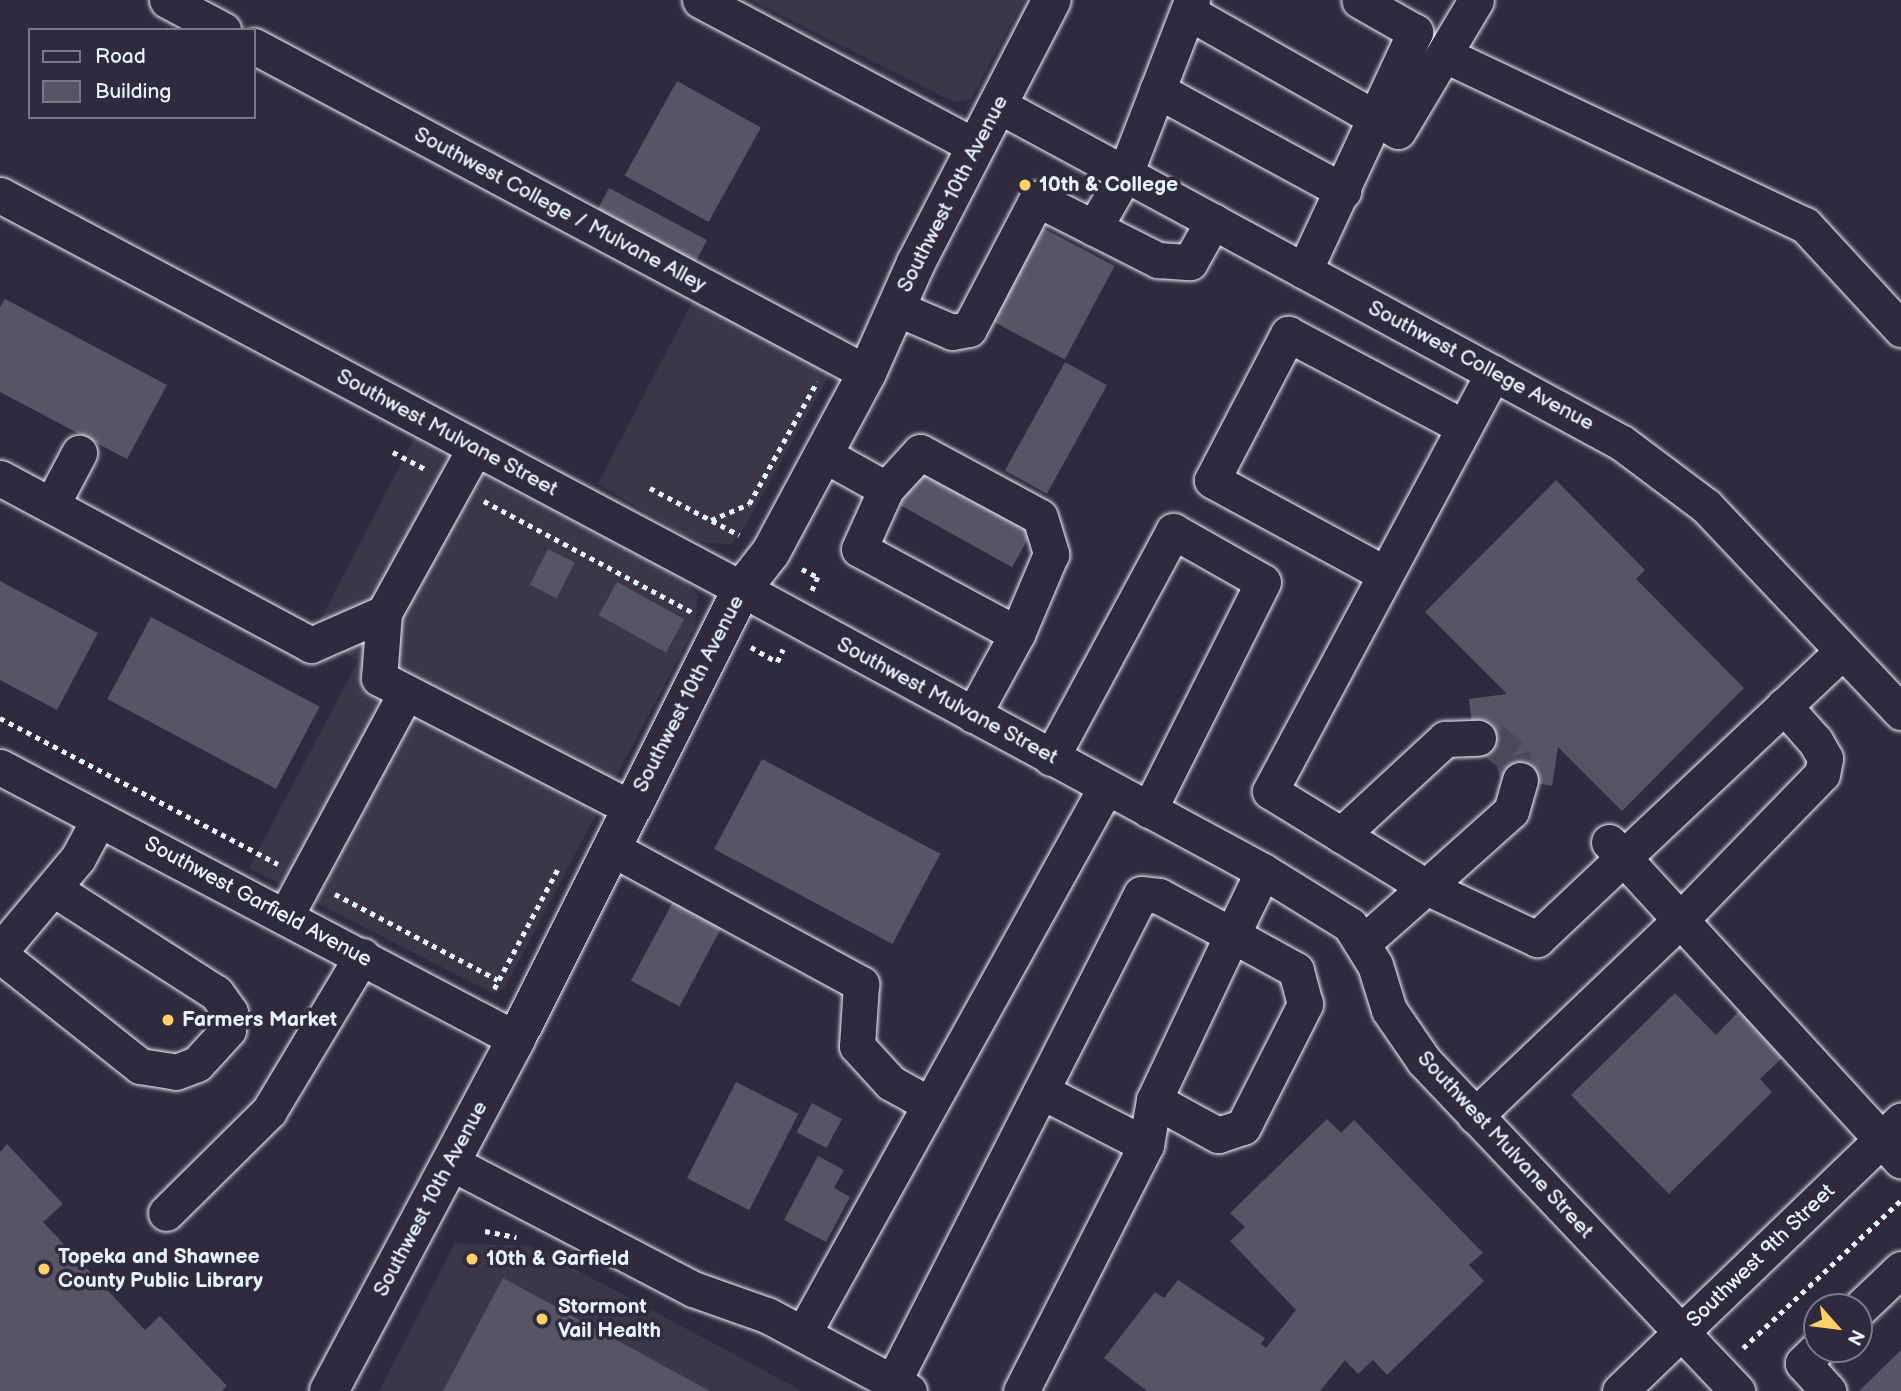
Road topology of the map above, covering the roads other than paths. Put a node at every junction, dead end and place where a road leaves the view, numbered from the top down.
1 (167, 0) edge
2 (700, 0) edge
3 (1359, 0) edge
4 (1476, 0) edge
5 (1044, 3) edge
6 (1190, 6) edge
7 (749, 11) edge
8 (219, 28) edge
9 (256, 47) edge
10 (1445, 55) junction
11 (1157, 90) junction
12 (998, 105) junction
13 (1375, 118) junction
14 (976, 147) junction
15 (1125, 174) junction
16 (1343, 191) junction
17 (2, 202) edge
18 (1213, 221) junction
19 (1094, 228) junction
20 (1304, 271) junction
21 (896, 308) junction
22 (1901, 329) edge
23 (867, 373) junction
24 (1493, 373) junction
25 (1464, 427) junction
26 (475, 447) junction
27 (79, 453) dead end
28 (823, 454) junction
29 (0, 478) edge
30 (886, 489) junction
31 (52, 504) junction
32 (1385, 574) junction
33 (742, 589) junction
34 (384, 613) junction
35 (1017, 634) junction
36 (1843, 651) junction
37 (406, 692) junction
38 (1784, 706) junction
39 (1901, 712) edge
40 (973, 715) junction
41 (1478, 738) tunnel mouth
42 (1051, 758) junction
43 (0, 767) edge
44 (1520, 780) dead end
45 (1106, 787) junction
46 (631, 808) junction
47 (1149, 810) junction
48 (99, 819) junction
49 (1342, 835) junction
50 (611, 848) junction
51 (1617, 850) junction
52 (1263, 871) junction
53 (1426, 887) junction
54 (54, 889) junction
55 (285, 917) junction
56 (1680, 920) junction
57 (1232, 935) junction
58 (1364, 942) junction
59 (0, 953) edge
60 (362, 956) junction
61 (516, 1039) junction
62 (1041, 1091) junction
63 (1154, 1100) junction
64 (929, 1104) junction
65 (1475, 1116) junction
66 (1894, 1141) edge
67 (1146, 1145) junction
68 (450, 1162) junction
69 (166, 1213) dead end
70 (1901, 1269) edge
71 (1873, 1296) edge
72 (1681, 1333) junction
73 (803, 1334) junction
74 (1803, 1363) edge
75 (1728, 1381) edge
76 (901, 1387) edge
77 (329, 1391) edge
78 (1021, 1391) edge
79 (1620, 1391) edge
80 (1828, 1391) edge

1 - 8 street
2 - 7 street
3 - 13 street
4 - 10 street
5 - 12 main road, Southwest 10th Avenue
6 - 11 street
6 - 13 street
7 - 14 street
9 - 23 street, Southwest College / Mulvane Alley
10 - 13 street
10 - 22 street
11 - 15 street
11 - 16 street
12 - 14 main road, Southwest 10th Avenue
12 - 15 street, Southwest College Avenue
13 - 16 street
14 - 21 main road, Southwest 10th Avenue
15 - 18 street, Southwest College Avenue
15 - 19 street
16 - 20 street
17 - 26 street, Southwest Mulvane Street
18 - 19 street
18 - 20 street, Southwest College Avenue
19 - 21 street
20 - 24 street, Southwest College Avenue
21 - 23 main road, Southwest 10th Avenue
23 - 28 main road, Southwest 10th Avenue
24 - 25 street
24 - 36 street, Southwest College Avenue
25 - 32 street
25 - 32 street
26 - 33 street, Southwest Mulvane Street
26 - 34 street
27 - 31 street
28 - 30 street
28 - 33 main road, Southwest 10th Avenue
29 - 31 street
30 - 35 street
30 - 35 street
31 - 34 street
32 - 49 street
33 - 40 street, Southwest Mulvane Street
33 - 46 main road, Southwest 10th Avenue
34 - 37 street
35 - 40 street
36 - 38 street
36 - 39 street, Southwest College Avenue
37 - 46 street
37 - 55 street
38 - 51 street
38 - 56 street
40 - 42 street, Southwest Mulvane Street
41 - 49 street
42 - 45 street, Southwest Mulvane Street
42 - 47 street
43 - 48 street, Southwest Garfield Avenue
44 - 53 street
45 - 47 street, Southwest Mulvane Street
45 - 64 street
46 - 50 main road, Southwest 10th Avenue
47 - 52 street, Southwest Mulvane Street
48 - 54 street
48 - 55 street, Southwest Garfield Avenue
49 - 53 street
50 - 61 main road, Southwest 10th Avenue
50 - 64 street
51 - 53 street
51 - 56 street
52 - 57 street
52 - 58 street, Southwest Mulvane Street
53 - 58 street
54 - 59 street
54 - 59 street
55 - 60 street, Southwest Garfield Avenue
56 - 65 street
56 - 66 street
57 - 62 street
57 - 63 street
57 - 63 street
58 - 65 street, Southwest Mulvane Street
60 - 61 street, Southwest Garfield Avenue
60 - 69 street
61 - 68 main road, Southwest 10th Avenue
62 - 67 street
62 - 76 street
63 - 67 street
64 - 73 street
65 - 72 street, Southwest Mulvane Street
66 - 72 street, Southwest 9th Street
67 - 78 street
68 - 73 street
68 - 77 main road, Southwest 10th Avenue
70 - 71 street
72 - 75 street, Southwest Mulvane Street
72 - 79 street, Southwest 9th Street
73 - 76 street
74 - 80 street

